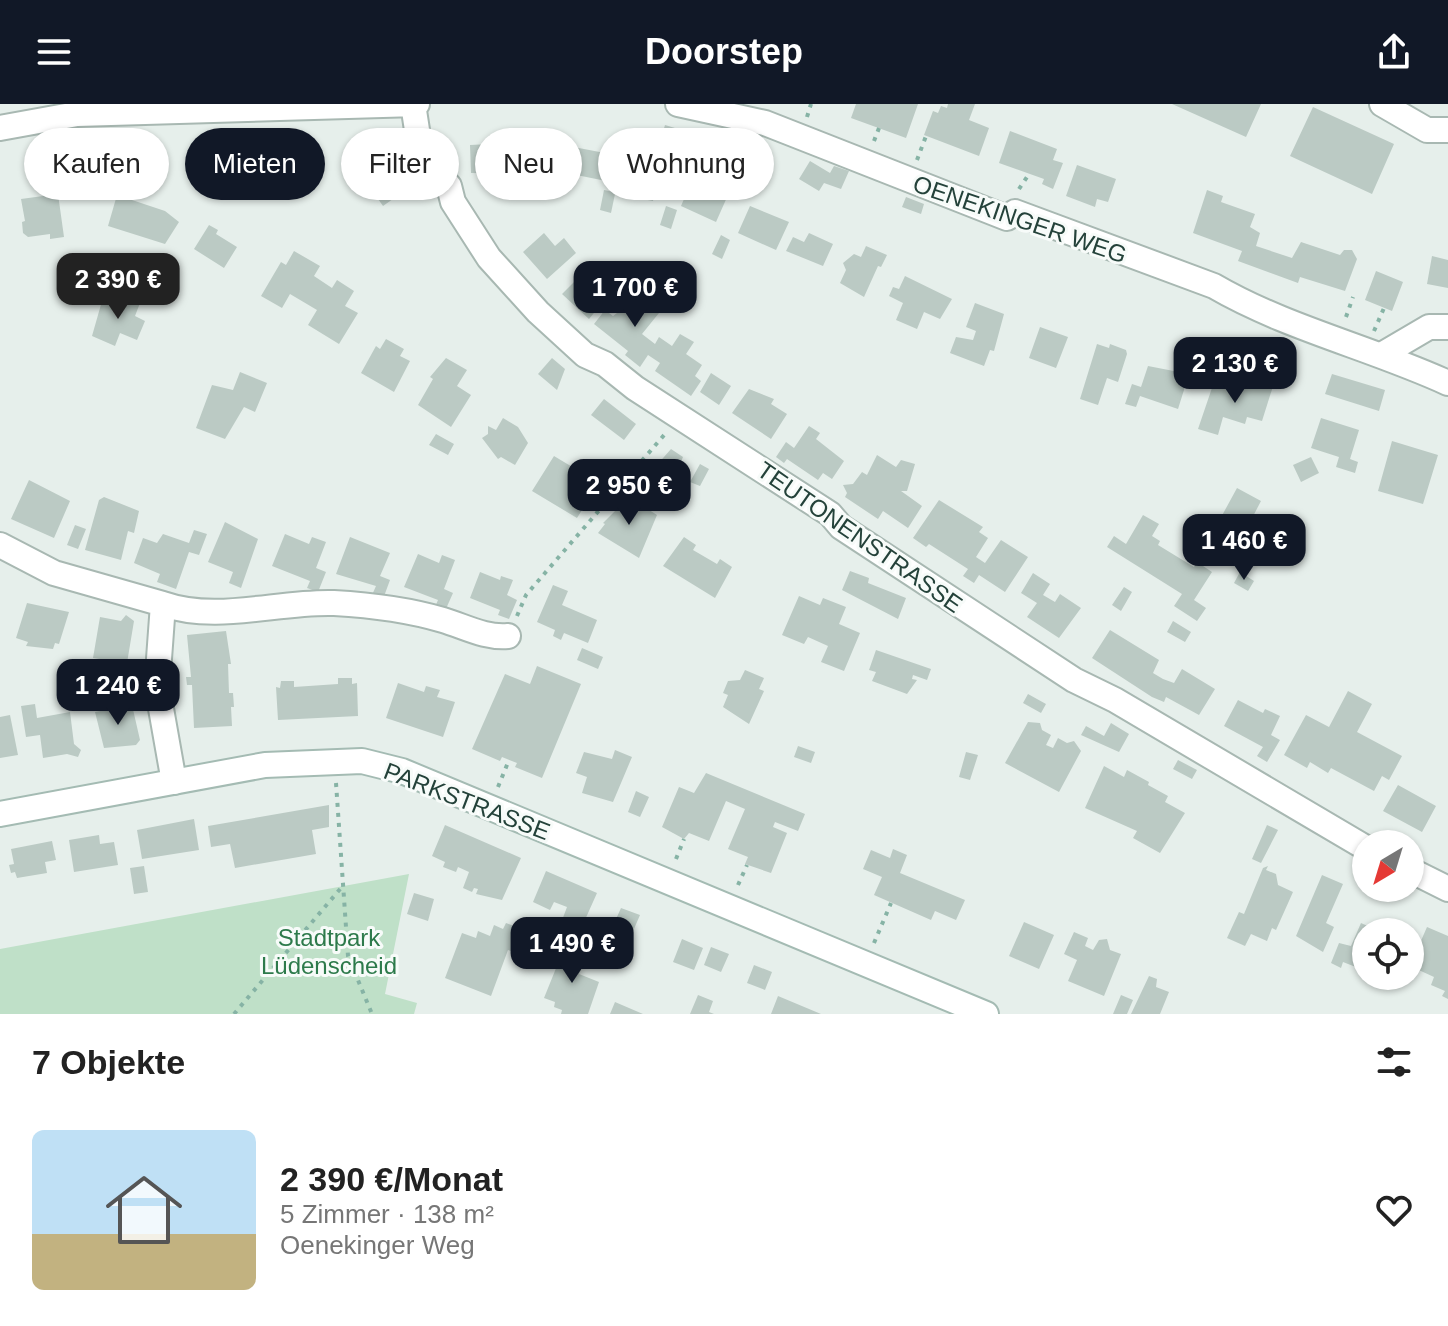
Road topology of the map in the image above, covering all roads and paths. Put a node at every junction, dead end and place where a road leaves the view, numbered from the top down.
1 (415, 104) edge
2 (678, 104) edge
3 (1382, 104) edge
4 (0, 128) edge
5 (1448, 130) edge
6 (1448, 327) edge
7 (1383, 354) junction
8 (1448, 383) edge
9 (681, 416) junction
10 (0, 545) edge
11 (163, 604) junction
12 (508, 636) joint
13 (335, 760) junction
14 (174, 782) junction
15 (0, 814) edge
16 (684, 839) dead end
17 (1352, 840) edge
18 (677, 856) dead end
19 (747, 865) dead end
20 (1424, 877) edge
21 (740, 881) dead end
22 (343, 887) junction
23 (1448, 889) edge
24 (891, 903) dead end
25 (865, 964) junction
26 (234, 1014) edge
27 (372, 1014) edge
28 (986, 1014) edge

1 - 4 street
1 - 9 street, TEUTONENSTRASSE
2 - 7 street, OENEKINGER WEG
3 - 5 street
6 - 7 street
7 - 8 street, OENEKINGER WEG
9 - 12 path
9 - 17 street, TEUTONENSTRASSE
10 - 11 street
11 - 12 street
11 - 14 street
13 - 14 street, PARKSTRASSE
13 - 22 path
13 - 25 street, PARKSTRASSE
14 - 15 street, PARKSTRASSE
16 - 18 path
19 - 21 path
20 - 23 street
22 - 26 path
22 - 27 path
24 - 25 path
25 - 28 street, PARKSTRASSE

